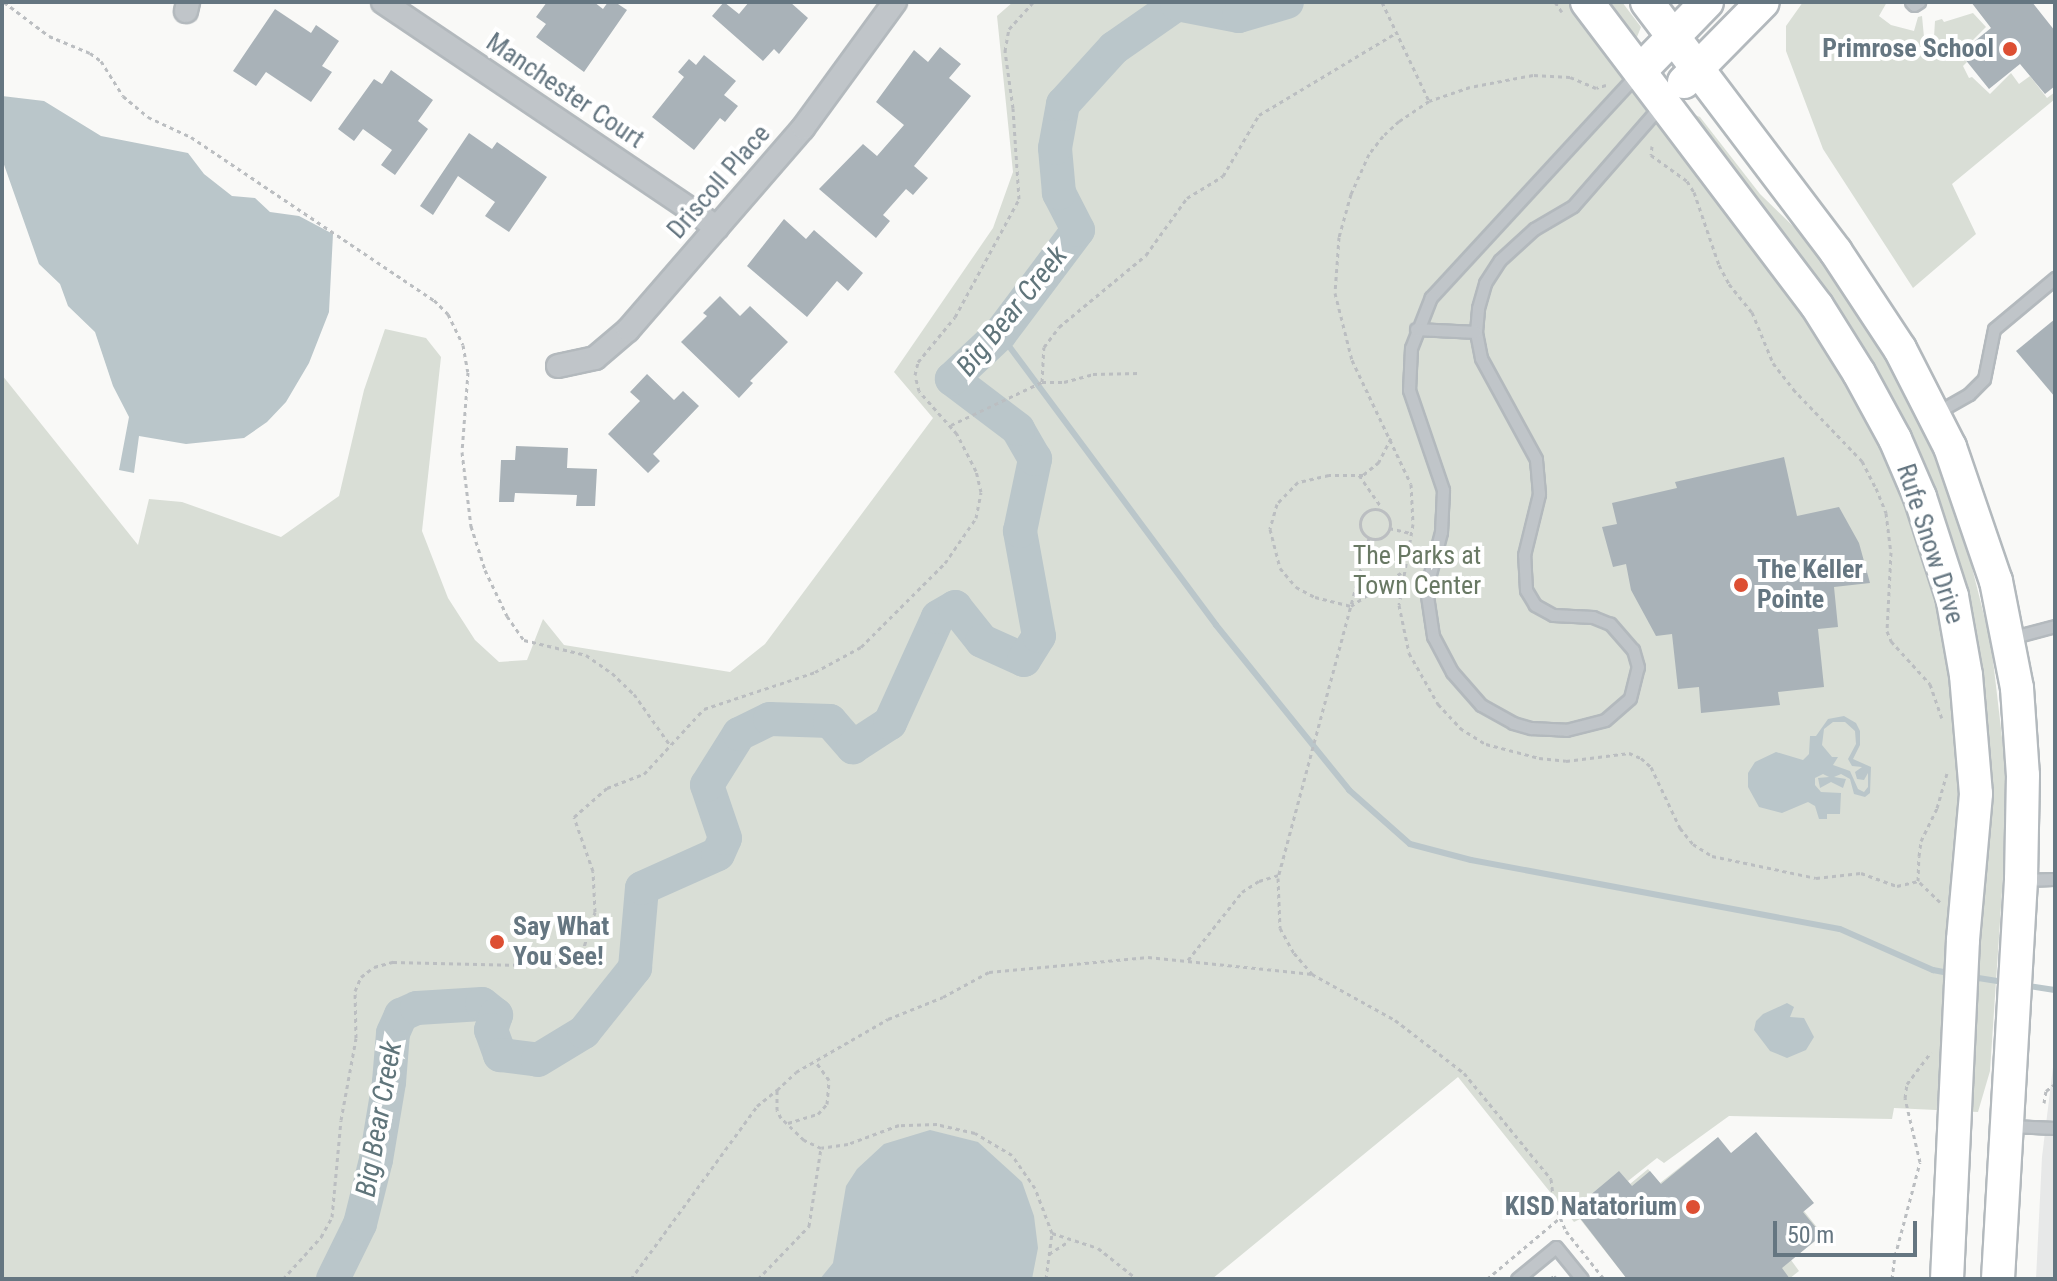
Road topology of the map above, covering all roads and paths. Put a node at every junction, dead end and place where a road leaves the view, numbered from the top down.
1 (4, 2) edge
2 (383, 2) edge
3 (895, 2) edge
4 (1033, 2) edge
5 (1382, 2) edge
6 (1587, 2) edge
7 (1647, 2) edge
8 (1707, 2) edge
9 (1763, 2) edge
10 (1911, 2) edge
11 (1919, 2) edge
12 (1396, 33) junction
13 (1673, 37) junction
14 (1697, 69) junction
15 (1640, 71) junction
16 (1609, 84) dead end
17 (1429, 101) junction
18 (1664, 102) junction
19 (1652, 146) dead end
20 (717, 227) junction
21 (2055, 278) edge
22 (1416, 329) junction
23 (1476, 332) junction
24 (558, 366) dead end
25 (1139, 373) dead end
26 (1042, 382) junction
27 (1934, 414) junction
28 (950, 426) junction
29 (1391, 438) junction
30 (1359, 475) junction
31 (1383, 511) junction
32 (1389, 528) junction
33 (1411, 533) junction
34 (1369, 538) junction
35 (1404, 571) junction
36 (1351, 606) junction
37 (2055, 626) edge
38 (2009, 638) junction
39 (1961, 648) junction
40 (1946, 730) dead end
41 (670, 746) junction
42 (1948, 764) dead end
43 (1279, 875) junction
44 (1969, 877) junction
45 (2055, 879) edge
46 (2021, 880) junction
47 (1918, 881) junction
48 (1941, 903) dead end
49 (1188, 960) junction
50 (1312, 974) junction
51 (1948, 1038) junction
52 (816, 1062) junction
53 (2055, 1084) edge
54 (777, 1090) junction
55 (2044, 1103) dead end
56 (787, 1123) junction
57 (2005, 1126) junction
58 (2055, 1128) edge
59 (821, 1148) junction
60 (1561, 1217) junction
61 (1052, 1233) junction
62 (1069, 1241) junction
63 (1049, 1254) junction
64 (283, 1279) edge
65 (631, 1279) edge
66 (758, 1279) edge
67 (1046, 1279) edge
68 (1137, 1279) edge
69 (1487, 1279) edge
70 (1517, 1279) edge
71 (1550, 1279) edge
72 (1557, 1279) edge
73 (1582, 1279) edge
74 (1604, 1279) edge
75 (1892, 1279) edge
76 (1947, 1279) edge
77 (1998, 1279) edge

1 - 41 path
2 - 20 street, Manchester Court
3 - 20 street, Driscoll Place
4 - 28 path
5 - 12 path
6 - 15 main road, Rufe Snow Drive
7 - 13 main road, Rufe Snow Drive
8 - 13 main road
9 - 14 main road
10 - 11 lane
12 - 17 path
12 - 26 path
13 - 14 main road, Rufe Snow Drive
13 - 15 main road
14 - 18 main road
14 - 27 main road, Rufe Snow Drive
15 - 18 main road, Rufe Snow Drive
15 - 22 lane
16 - 17 path
17 - 29 path
18 - 23 lane
18 - 39 main road, Rufe Snow Drive
19 - 40 path
20 - 24 street, Driscoll Place
21 - 27 lane
22 - 23 lane
22 - 23 lane
25 - 26 path
26 - 28 path
27 - 38 main road, Rufe Snow Drive
28 - 41 path
29 - 30 path
29 - 33 path
30 - 31 path
30 - 36 path
31 - 32 path
31 - 34 path
32 - 33 path
32 - 34 path
33 - 35 path
34 - 36 path
35 - 36 path
35 - 47 path
36 - 43 path
37 - 38 lane
38 - 39 main road
38 - 46 main road, Rufe Snow Drive
39 - 44 main road, Rufe Snow Drive
41 - 64 path
42 - 47 path
43 - 49 path
43 - 50 path
44 - 46 main road
44 - 51 main road, Rufe Snow Drive
45 - 46 lane
46 - 57 main road, Rufe Snow Drive
47 - 48 path
49 - 50 path
49 - 52 path
50 - 60 path
51 - 75 path
51 - 76 main road, Rufe Snow Drive
52 - 54 path
52 - 56 path
53 - 55 path
54 - 56 path
54 - 65 path
56 - 59 path
57 - 58 lane
57 - 77 main road, Rufe Snow Drive
59 - 61 path
59 - 66 path
60 - 69 path
60 - 74 path
61 - 62 path
61 - 63 path
62 - 63 path
62 - 68 path
63 - 67 path
70 - 73 lane
71 - 72 path

